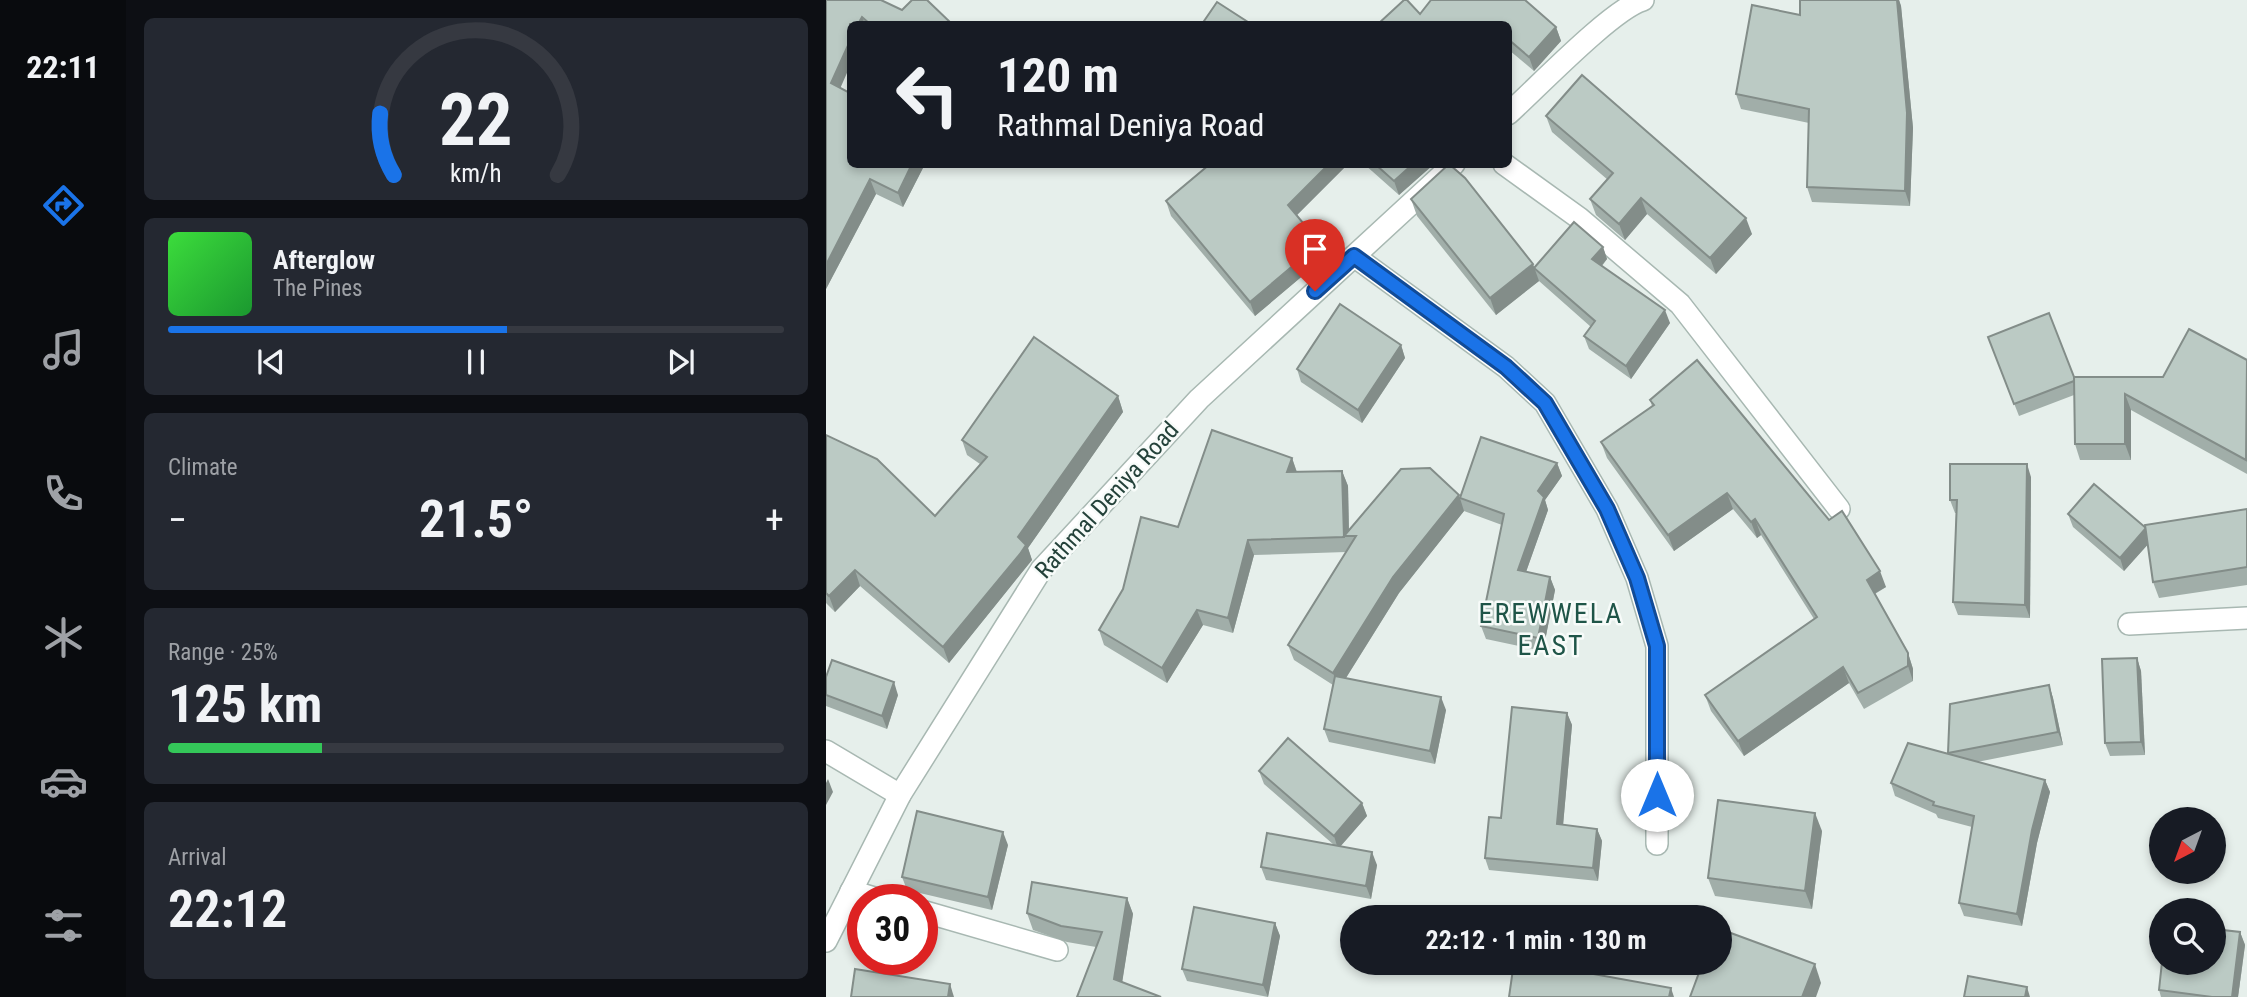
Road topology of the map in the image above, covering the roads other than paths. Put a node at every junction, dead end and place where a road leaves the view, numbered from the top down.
1 (1643, 0) edge
2 (1512, 110) edge
3 (1450, 168) edge
4 (1509, 168) edge
5 (1354, 256) junction
6 (1839, 509) edge
7 (2247, 618) edge
8 (2129, 624) dead end
9 (826, 751) edge
10 (900, 795) junction
11 (1657, 844) dead end
12 (855, 884) edge
13 (847, 899) edge
14 (938, 916) edge
15 (826, 941) edge
16 (1056, 950) edge

1 - 2 street
3 - 5 street, Rathmal Deniya Road
4 - 6 street
5 - 10 street, Rathmal Deniya Road
5 - 11 street
7 - 8 street
9 - 10 street
10 - 12 street, Rathmal Deniya Road
13 - 15 street, Rathmal Deniya Road
14 - 16 street

